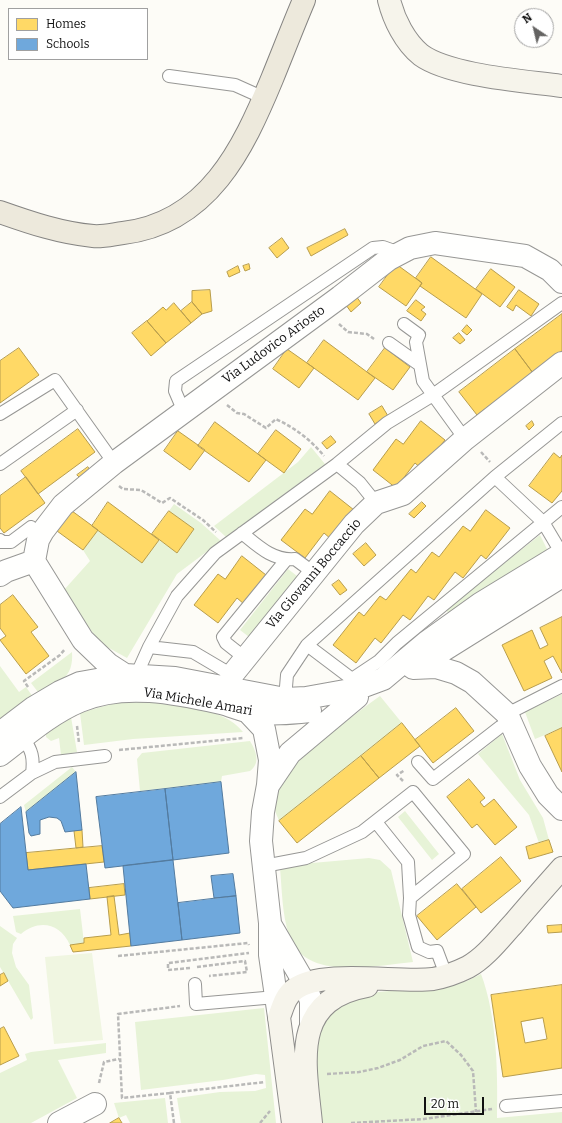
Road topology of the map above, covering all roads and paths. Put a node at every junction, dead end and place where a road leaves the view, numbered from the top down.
1 (304, 0) edge
2 (389, 0) edge
3 (170, 76) dead end
4 (562, 86) edge
5 (264, 98) junction
6 (2, 211) edge
7 (400, 253) junction
8 (562, 282) edge
9 (562, 304) edge
10 (338, 323) dead end
11 (404, 324) dead end
12 (373, 339) dead end
13 (389, 343) dead end
14 (562, 363) edge
15 (420, 365) junction
16 (433, 395) junction
17 (227, 405) dead end
18 (77, 410) junction
19 (184, 412) junction
20 (0, 414) edge
21 (562, 423) edge
22 (465, 439) junction
23 (114, 462) junction
24 (0, 464) edge
25 (335, 466) junction
26 (495, 477) junction
27 (116, 484) dead end
28 (376, 504) junction
29 (562, 507) edge
30 (543, 522) junction
31 (30, 527) dead end
32 (242, 533) junction
33 (0, 540) edge
34 (227, 544) junction
35 (562, 554) edge
36 (34, 560) junction
37 (286, 560) junction
38 (2, 570) edge
39 (314, 573) junction
40 (562, 576) edge
41 (462, 638) junction
42 (75, 643) junction
43 (307, 645) junction
44 (149, 647) junction
45 (412, 668) junction
46 (105, 677) junction
47 (382, 679) junction
48 (24, 681) dead end
49 (231, 681) junction
50 (472, 682) junction
51 (562, 686) edge
52 (355, 689) junction
53 (69, 706) junction
54 (276, 718) junction
55 (509, 718) junction
56 (0, 732) edge
57 (23, 738) junction
58 (290, 752) junction
59 (0, 755) edge
60 (105, 756) joint
61 (81, 759) junction
62 (418, 762) dead end
63 (32, 773) junction
64 (268, 785) junction
65 (0, 797) edge
66 (560, 803) edge
67 (376, 822) junction
68 (264, 866) junction
69 (562, 868) edge
70 (410, 898) junction
71 (270, 923) junction
72 (118, 956) dead end
73 (446, 975) junction
74 (195, 984) joint
75 (321, 987) junction
76 (196, 1004) junction
77 (279, 1007) junction
78 (311, 1015) junction
79 (119, 1059) junction
80 (321, 1074) dead end
81 (265, 1082) dead end
82 (170, 1093) junction
83 (562, 1100) edge
84 (95, 1104) joint
85 (506, 1106) joint
86 (476, 1112) junction
87 (59, 1123) edge
88 (174, 1123) edge
89 (293, 1123) edge
90 (311, 1123) edge
91 (351, 1123) edge

1 - 5 main road
2 - 4 street
3 - 5 lane
5 - 6 main road
7 - 8 street, Via Ludovico Ariosto
7 - 19 street, Via Ludovico Ariosto
7 - 19 lane
9 - 16 lane
10 - 12 path
11 - 15 lane
13 - 15 lane
14 - 22 street, Via Giovanni Boccaccio
15 - 16 lane
16 - 22 lane
16 - 25 lane
17 - 25 path
18 - 20 lane
18 - 23 lane
18 - 24 lane
19 - 23 street, Via Ludovico Ariosto
21 - 26 lane
22 - 26 path
22 - 28 street, Via Giovanni Boccaccio
23 - 36 street, Via Ludovico Ariosto
25 - 28 lane
25 - 32 lane
26 - 30 lane
26 - 43 lane
27 - 34 path
28 - 39 street, Via Giovanni Boccaccio
29 - 30 lane
30 - 35 lane
30 - 52 lane
31 - 33 lane
32 - 34 lane
32 - 37 lane
34 - 44 lane
35 - 47 street, Via Michele Amari
36 - 38 street
36 - 42 street
37 - 39 lane
37 - 49 lane
39 - 49 street, Via Giovanni Boccaccio
40 - 41 street, Via Michele Amari
41 - 45 street, Via Michele Amari
41 - 50 street
42 - 46 street
42 - 48 path
43 - 52 lane
43 - 54 lane
44 - 46 lane
44 - 49 lane
45 - 47 street, Via Michele Amari
45 - 50 street
46 - 49 street, Via Michele Amari
46 - 49 street, Via Michele Amari
46 - 53 street, Via Michele Amari
46 - 56 street, Via Michele Amari
47 - 52 street, Via Michele Amari
49 - 54 street, Via Michele Amari
49 - 54 street, Via Michele Amari
50 - 55 street
51 - 55 lane
52 - 54 street, Via Michele Amari
52 - 58 street
53 - 57 street, Via Michele Amari
53 - 61 path
54 - 58 street
54 - 60 path
54 - 64 street
55 - 62 lane
55 - 66 street
57 - 59 street, Via Michele Amari
57 - 63 lane
58 - 64 street
60 - 61 lane
61 - 63 lane
63 - 65 lane
64 - 68 street
67 - 68 lane
67 - 70 lane
67 - 70 lane
68 - 71 street
69 - 73 street
70 - 73 lane
71 - 75 street
71 - 77 street
72 - 74 path
73 - 75 street
74 - 76 lane
75 - 77 street
75 - 78 street
76 - 77 lane
76 - 79 path
77 - 78 street
77 - 89 street
78 - 90 street
79 - 82 path
79 - 84 path
80 - 86 path
81 - 82 path
82 - 88 path
83 - 85 lane
84 - 87 street
85 - 86 path
86 - 91 path

